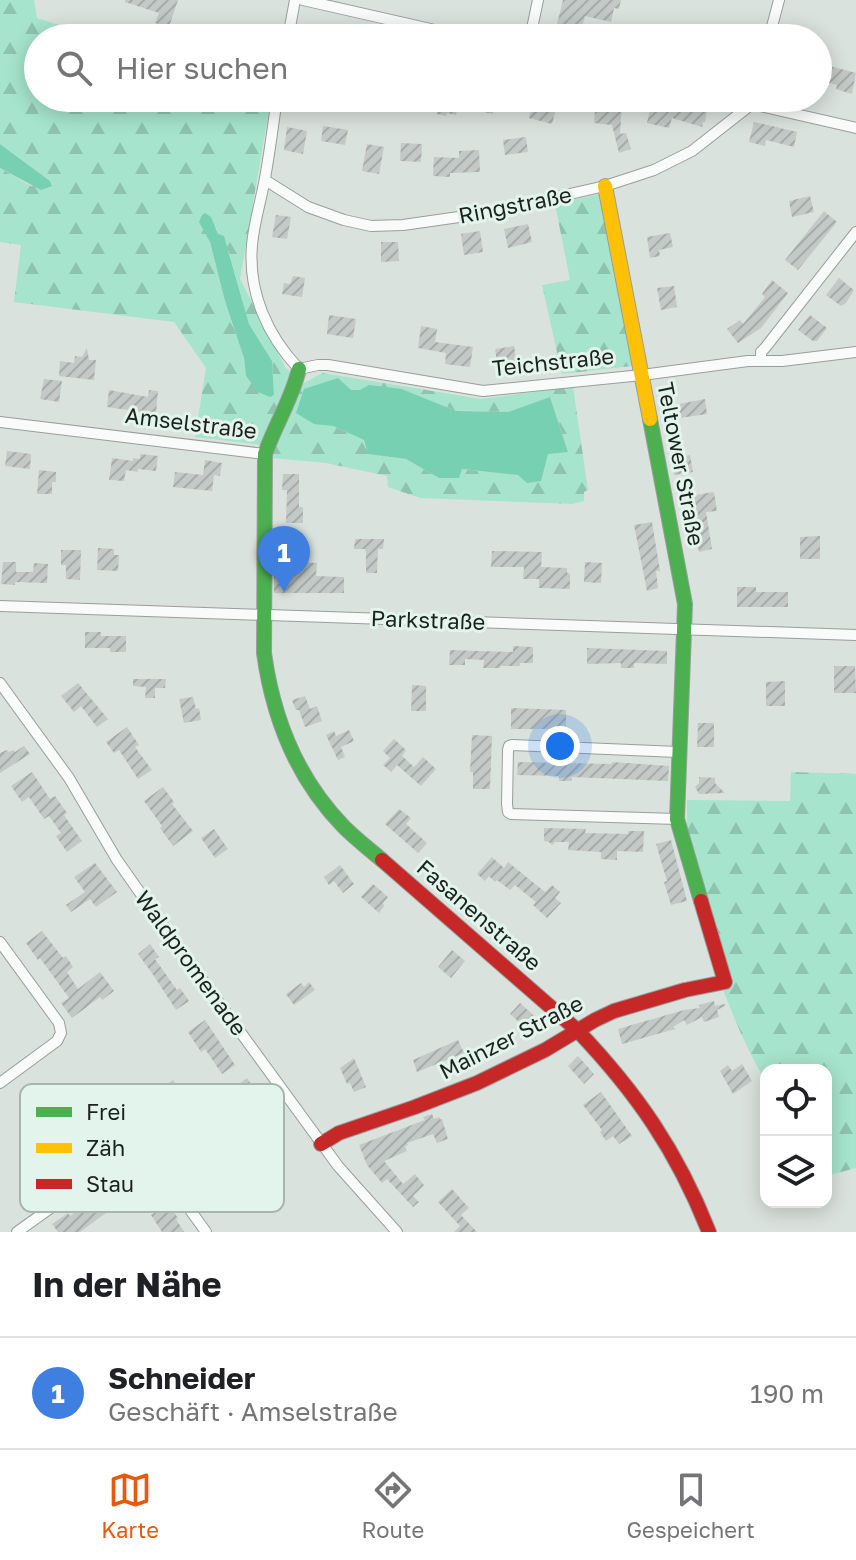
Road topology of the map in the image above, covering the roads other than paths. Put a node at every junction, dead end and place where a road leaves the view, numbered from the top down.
1 (295, 0) edge
2 (303, 0) edge
3 (538, 0) edge
4 (779, 0) edge
5 (291, 24) edge
6 (408, 24) edge
7 (533, 24) edge
8 (773, 24) edge
9 (275, 112) edge
10 (740, 112) edge
11 (795, 112) edge
12 (856, 128) edge
13 (265, 180) junction
14 (605, 186) junction
15 (856, 232) edge
16 (856, 352) edge
17 (761, 359) junction
18 (299, 369) junction
19 (642, 375) junction
20 (0, 422) edge
21 (265, 454) junction
22 (0, 606) edge
23 (264, 615) junction
24 (685, 629) junction
25 (856, 635) edge
26 (0, 683) edge
27 (678, 752) junction
28 (677, 819) junction
29 (0, 942) edge
30 (725, 982) joint
31 (577, 1030) junction
32 (0, 1083) edge
33 (278, 1084) edge
34 (284, 1092) edge
35 (321, 1144) junction
36 (45, 1212) edge
37 (192, 1212) edge
38 (17, 1232) edge
39 (206, 1232) edge
40 (397, 1232) edge
41 (709, 1232) edge

1 - 5 street
2 - 6 street
3 - 7 street
4 - 8 street
9 - 13 street
10 - 14 street, Ringstraße
11 - 12 street
13 - 14 street, Ringstraße
13 - 18 street
14 - 19 street, Teltower Straße
15 - 17 street
16 - 17 street, Teichstraße
17 - 19 street, Teichstraße
18 - 19 street, Teichstraße
18 - 21 street
19 - 24 street, Teltower Straße
20 - 21 street, Amselstraße
21 - 23 street, Amselstraße
22 - 23 street, Parkstraße
23 - 24 street, Parkstraße
23 - 31 street, Fasanenstraße
24 - 25 street, Parkstraße
24 - 27 street, Teltower Straße
26 - 33 street, Waldpromenade
27 - 28 street, Teltower Straße
27 - 28 street
28 - 30 street, Teltower Straße
29 - 32 street
30 - 31 street, Mainzer Straße
31 - 35 street, Mainzer Straße
31 - 41 street, Fasanenstraße
34 - 35 street, Waldpromenade
35 - 40 street, Waldpromenade
36 - 38 street
37 - 39 street

